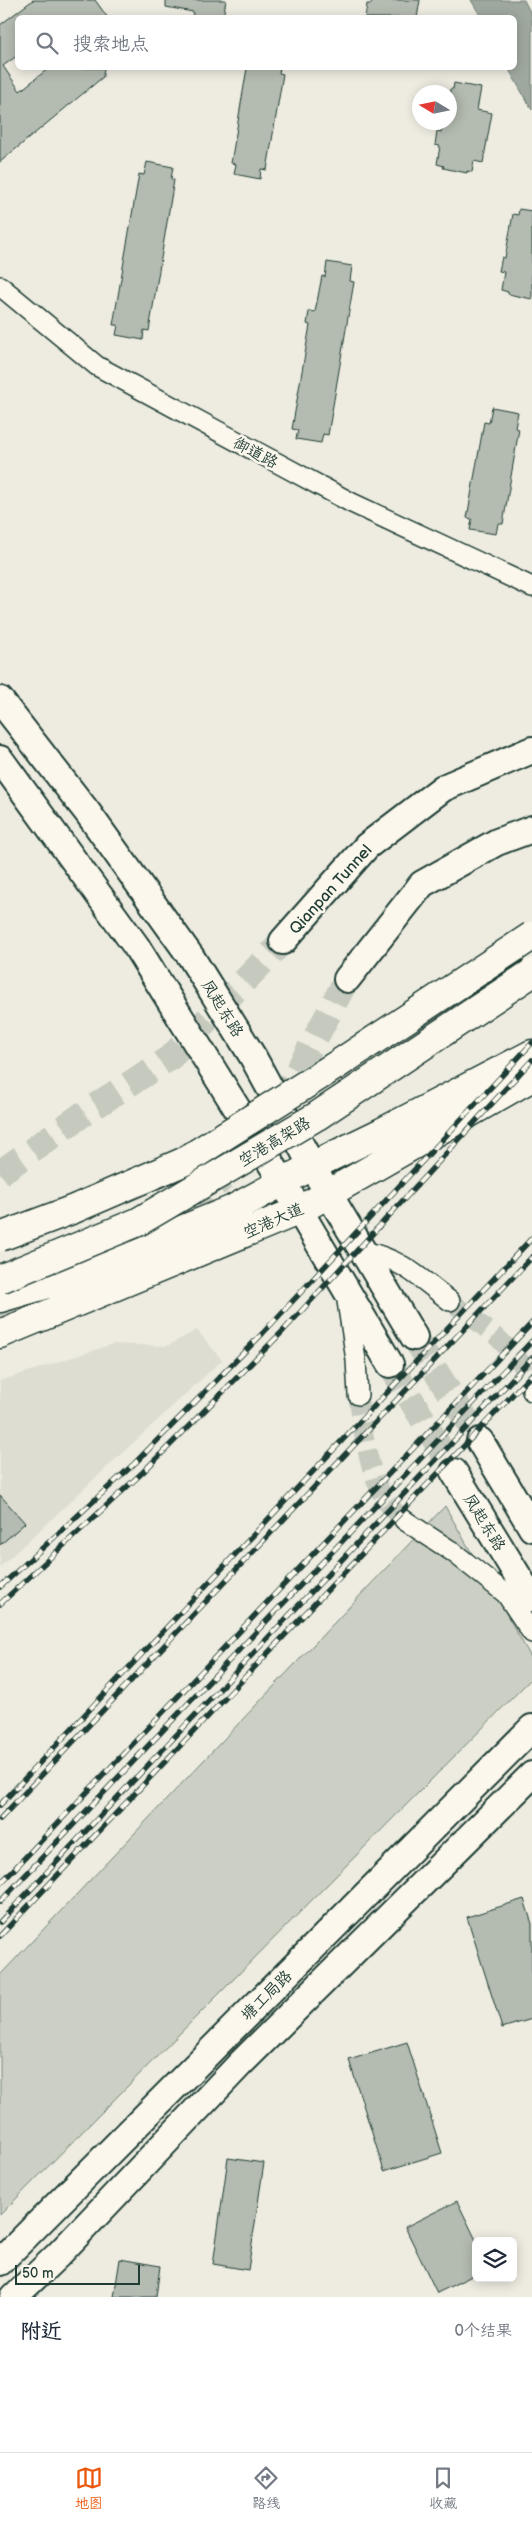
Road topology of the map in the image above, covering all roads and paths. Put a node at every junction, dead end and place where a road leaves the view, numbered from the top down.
1 (0, 286) edge
2 (532, 587) edge
3 (0, 700) edge
4 (532, 750) edge
5 (0, 759) edge
6 (532, 829) edge
7 (532, 936) edge
8 (283, 941) tunnel mouth
9 (532, 973) edge
10 (346, 979) tunnel mouth
11 (532, 1062) edge
12 (312, 1166) junction
13 (282, 1181) junction
14 (329, 1193) junction
15 (300, 1210) junction
16 (0, 1237) edge
17 (363, 1251) junction
18 (0, 1279) edge
19 (342, 1280) junction
20 (0, 1298) edge
21 (450, 1301) tunnel mouth
22 (0, 1334) edge
23 (414, 1337) tunnel mouth
24 (390, 1364) tunnel mouth
25 (358, 1395) tunnel mouth
26 (480, 1440) tunnel mouth
27 (454, 1472) tunnel mouth
28 (404, 1520) tunnel mouth
29 (532, 1528) edge
30 (532, 1599) edge
31 (532, 1633) edge
32 (532, 1728) edge
33 (532, 1775) edge
34 (0, 2262) edge
35 (14, 2297) edge

1 - 2 street, 御道路
3 - 12 main road, 凤起东路
4 - 8 main road, Qianpan Tunnel
5 - 13 main road
6 - 10 main road
7 - 16 main road, 空港高架路, bridge
9 - 18 main road, 空港高架路, bridge
11 - 12 main road, 空港大道
11 - 14 main road, 空港大道
12 - 13 main road, 空港大道
12 - 14 main road, 凤起东路
13 - 15 main road
13 - 20 main road, 空港大道
14 - 15 main road, 空港大道
14 - 17 main road, 凤起东路
15 - 19 main road
15 - 22 main road, 空港大道
17 - 21 street
17 - 23 main road, 凤起东路
19 - 24 main road
19 - 25 street
26 - 29 main road
27 - 30 main road, 凤起东路
28 - 31 street
32 - 34 main road, 塘工局路
33 - 35 main road, 塘工局路

